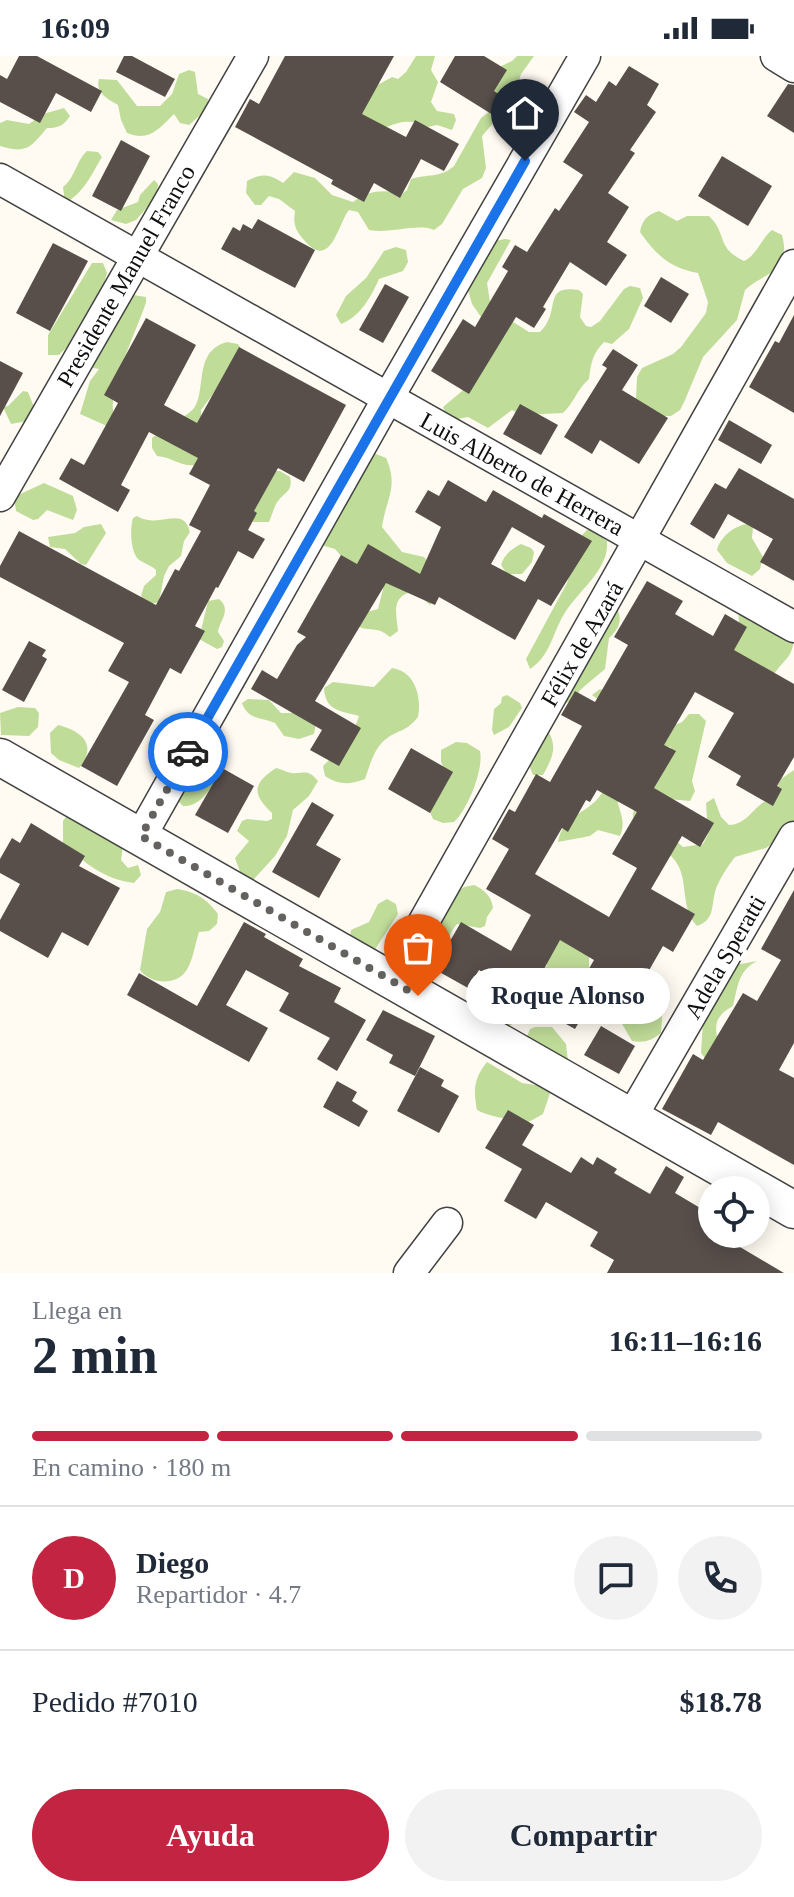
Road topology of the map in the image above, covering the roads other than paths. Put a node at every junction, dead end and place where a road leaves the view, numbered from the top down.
1 (253, 56) edge
2 (585, 56) edge
3 (776, 56) edge
4 (794, 67) edge
5 (0, 179) edge
6 (137, 256) junction
7 (794, 265) edge
8 (388, 398) junction
9 (0, 496) edge
10 (640, 540) junction
11 (794, 627) edge
12 (0, 757) edge
13 (141, 836) junction
14 (794, 837) edge
15 (391, 980) junction
16 (631, 1118) junction
17 (794, 1210) edge
18 (447, 1223) dead end
19 (409, 1273) edge

1 - 6 street, Presidente Manuel Franco
2 - 8 street
3 - 4 street
5 - 6 street, Luis Alberto de Herrera
6 - 8 street, Luis Alberto de Herrera
6 - 9 street, Presidente Manuel Franco
7 - 10 street, Félix de Azará
8 - 10 street, Luis Alberto de Herrera
8 - 13 street
10 - 11 street, Luis Alberto de Herrera
10 - 15 street, Félix de Azará
12 - 13 street
13 - 15 street
14 - 16 street, Adela Speratti
15 - 16 street
16 - 17 street
18 - 19 street

